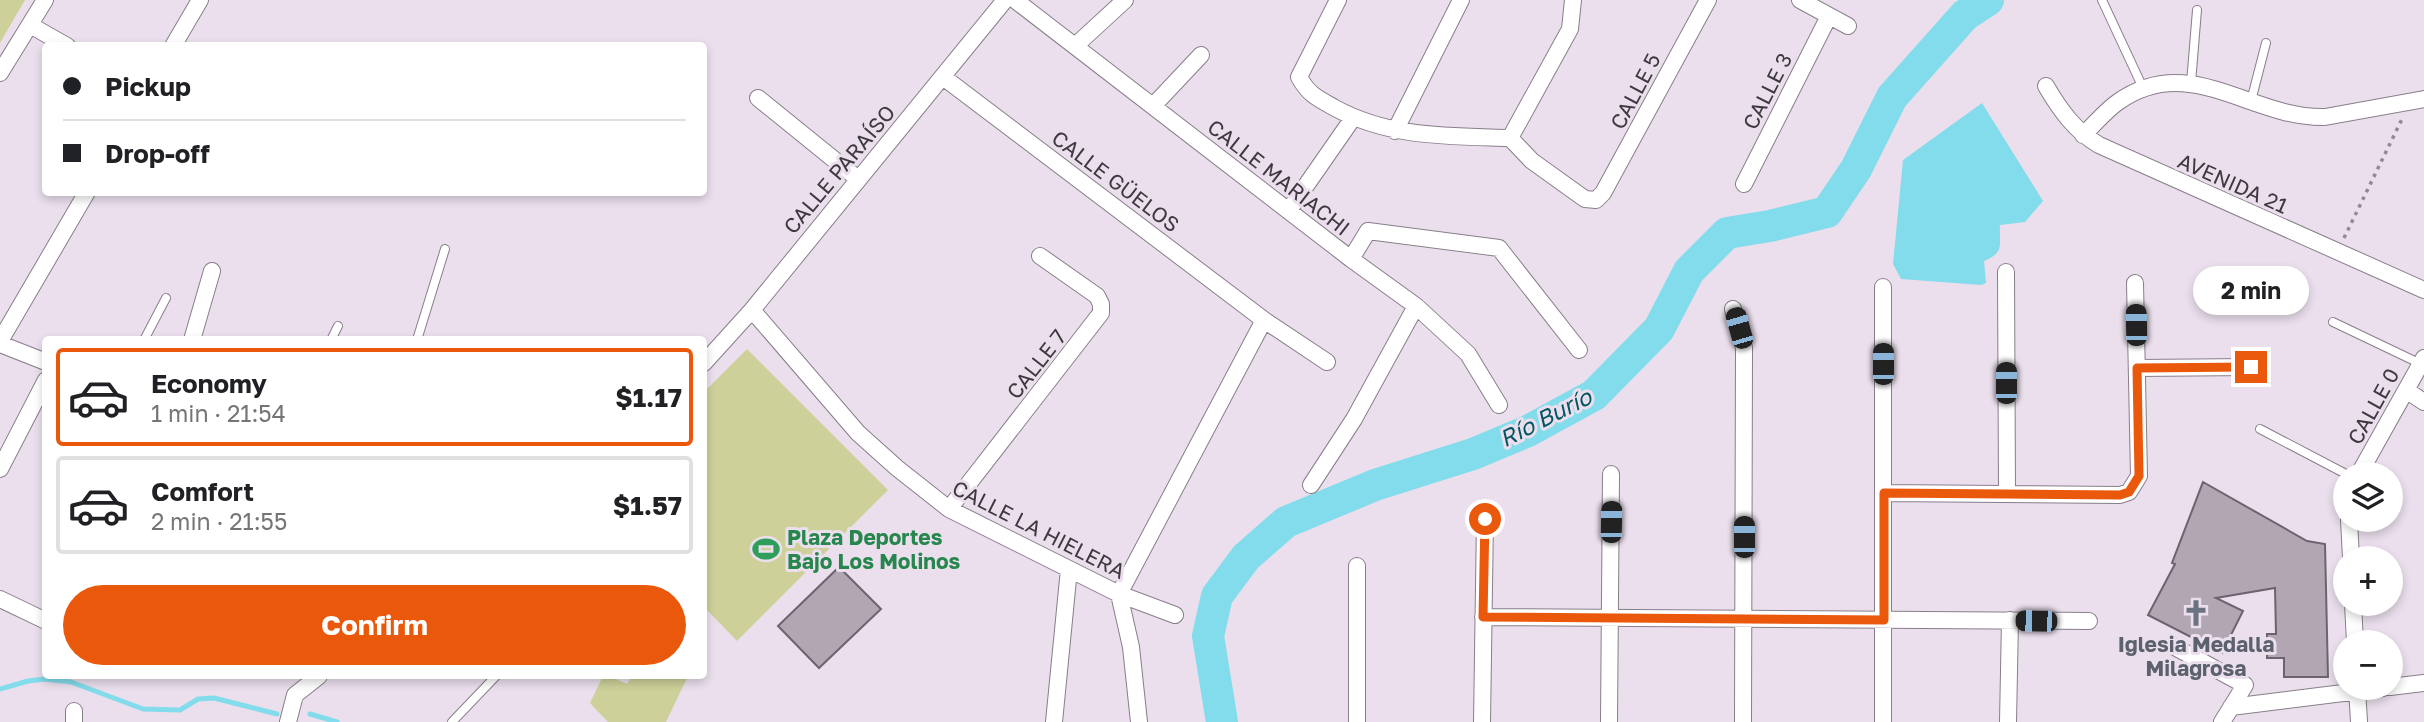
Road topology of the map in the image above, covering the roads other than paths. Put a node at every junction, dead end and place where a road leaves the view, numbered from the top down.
1 (45, 0) edge
2 (200, 0) edge
3 (1005, 0) edge
4 (1015, 0) edge
5 (1125, 0) edge
6 (1338, 0) edge
7 (1461, 0) edge
8 (1573, 0) edge
9 (1709, 0) edge
10 (1800, 0) edge
11 (2102, 0) edge
12 (2197, 10) dead end
13 (1829, 16) junction
14 (30, 25) junction
15 (1848, 26) dead end
16 (60, 42) edge
17 (175, 42) edge
18 (2266, 43) dead end
19 (1075, 46) junction
20 (1201, 55) dead end
21 (0, 73) edge
22 (943, 77) junction
23 (2191, 83) junction
24 (2046, 86) dead end
25 (2143, 88) junction
26 (758, 98) dead end
27 (2424, 99) edge
28 (2251, 101) junction
29 (1153, 106) junction
30 (1353, 118) junction
31 (1395, 131) junction
32 (2083, 135) junction
33 (1510, 138) junction
34 (858, 179) junction
35 (1744, 184) dead end
36 (85, 196) edge
37 (1289, 210) junction
38 (445, 249) dead end
39 (1040, 256) dead end
40 (1352, 259) junction
41 (212, 271) dead end
42 (2006, 272) dead end
43 (2135, 283) dead end
44 (1883, 287) dead end
45 (2424, 290) edge
46 (166, 298) dead end
47 (1416, 306) junction
48 (1733, 309) dead end
49 (752, 310) junction
50 (1264, 320) junction
51 (2333, 322) dead end
52 (338, 326) dead end
53 (146, 336) edge
54 (193, 336) edge
55 (333, 336) edge
56 (418, 336) edge
57 (0, 343) edge
58 (1579, 350) dead end
59 (42, 360) edge
60 (707, 360) edge
61 (2422, 361) edge
62 (1327, 362) dead end
63 (2251, 367) dead end
64 (2137, 368) junction
65 (42, 388) edge
66 (2406, 390) junction
67 (2424, 402) edge
68 (1499, 405) dead end
69 (2260, 429) dead end
70 (2366, 462) edge
71 (2333, 467) edge
72 (0, 469) edge
73 (1611, 474) dead end
74 (1311, 485) dead end
75 (1884, 493) junction
76 (2007, 494) junction
77 (950, 509) junction
78 (1485, 519) dead end
79 (1357, 566) dead end
80 (1069, 569) junction
81 (1119, 594) junction
82 (0, 599) edge
83 (1175, 615) dead end
84 (1483, 617) junction
85 (1610, 617) junction
86 (1744, 618) junction
87 (42, 619) edge
88 (1884, 620) junction
89 (2010, 620) junction
90 (2090, 621) dead end
91 (2173, 646) dead end
92 (315, 679) edge
93 (493, 679) edge
94 (2424, 683) edge
95 (2403, 685) edge
96 (2333, 692) edge
97 (2358, 700) edge
98 (2231, 707) junction
99 (288, 722) edge
100 (452, 722) edge
101 (1054, 722) edge
102 (1139, 722) edge
103 (1357, 722) edge
104 (1482, 722) edge
105 (1609, 722) edge
106 (1743, 722) edge
107 (1883, 722) edge
108 (2008, 722) edge
109 (2222, 722) edge
110 (2359, 722) edge

1 - 14 street
2 - 17 street
3 - 22 street, CALLE PARAÍSO
4 - 19 street, CALLE MARIACHI
5 - 19 street
6 - 30 street
7 - 31 street
8 - 33 street
9 - 33 street, CALLE 5
10 - 13 street
11 - 25 lane
12 - 23 lane
13 - 15 street
13 - 35 street, CALLE 3
14 - 16 street
14 - 21 street
18 - 28 lane
19 - 29 street, CALLE MARIACHI
20 - 29 street
22 - 34 street, CALLE PARAÍSO
22 - 50 street, CALLE GÜELOS
23 - 25 street
23 - 28 street
24 - 32 street, AVENIDA 21
25 - 32 street
26 - 34 street
27 - 28 street
29 - 37 street, CALLE MARIACHI
30 - 31 street
30 - 37 street
31 - 33 street
32 - 45 street, AVENIDA 21
34 - 49 street, CALLE PARAÍSO
36 - 57 street
37 - 40 street, CALLE MARIACHI
38 - 56 lane
39 - 77 street, CALLE 7
40 - 47 street, CALLE MARIACHI
40 - 58 street
41 - 54 street
42 - 76 street
43 - 64 street
44 - 75 street
46 - 53 lane
47 - 68 street, CALLE MARIACHI
47 - 74 street
48 - 86 street
49 - 60 street, CALLE PARAÍSO
49 - 77 street, CALLE LA HIELERA
50 - 62 street, CALLE GÜELOS
50 - 81 street
51 - 61 lane
52 - 55 lane
57 - 59 street
61 - 66 street, CALLE 0
63 - 64 street
64 - 76 street
65 - 72 street
66 - 67 street
66 - 70 street, CALLE 0
69 - 71 lane
73 - 85 street
75 - 76 street
75 - 88 street
77 - 80 street, CALLE LA HIELERA
78 - 84 street
79 - 103 street
80 - 81 street, CALLE LA HIELERA
80 - 101 street
81 - 83 street, CALLE LA HIELERA
81 - 102 street
82 - 87 street
84 - 85 street
84 - 104 street
85 - 86 street
85 - 105 street
86 - 88 street
86 - 106 street
88 - 89 street
88 - 107 street
89 - 90 street
89 - 108 street
91 - 98 street
92 - 99 street
93 - 100 lane
94 - 95 street
96 - 98 street
97 - 110 street
98 - 109 street

